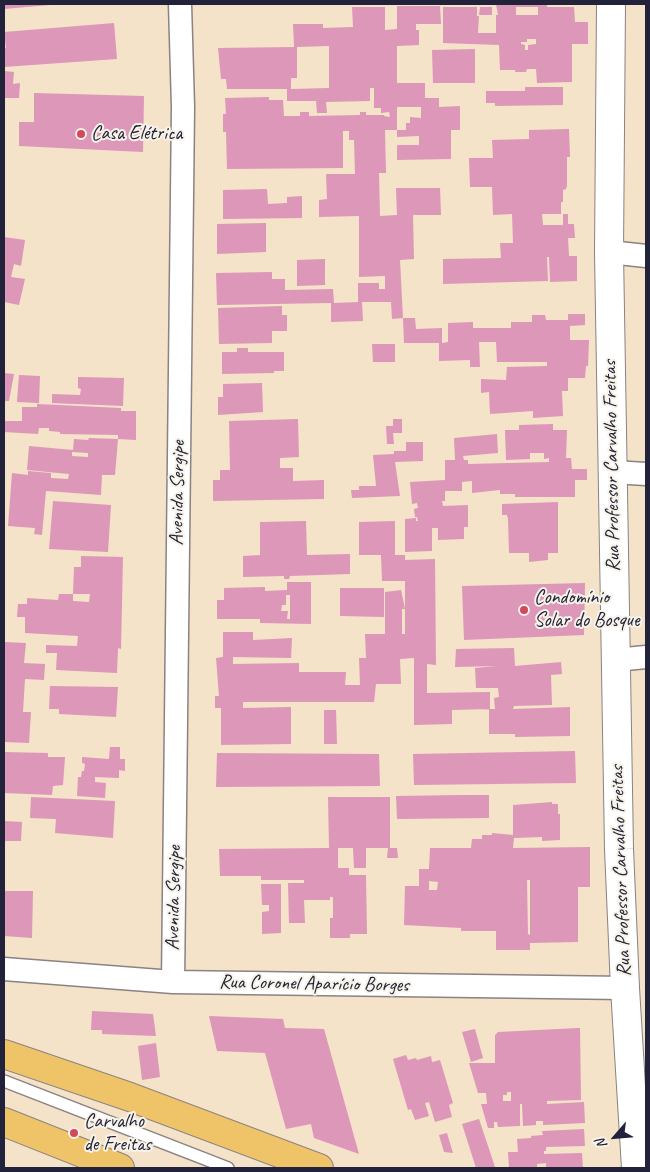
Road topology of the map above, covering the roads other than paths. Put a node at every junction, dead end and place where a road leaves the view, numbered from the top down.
1 (180, 4) edge
2 (611, 4) edge
3 (609, 252) junction
4 (646, 256) edge
5 (612, 472) junction
6 (646, 474) edge
7 (646, 656) edge
8 (615, 660) junction
9 (4, 969) edge
10 (173, 982) junction
11 (625, 988) junction
12 (4, 1054) edge
13 (4, 1081) edge
14 (4, 1122) edge
15 (120, 1168) edge
16 (228, 1168) edge
17 (319, 1168) edge
18 (636, 1168) edge

1 - 10 street, Avenida Sergipe
2 - 3 street, Rua Professor Carvalho Freitas
3 - 4 street
3 - 5 street, Rua Professor Carvalho Freitas
5 - 6 street
5 - 8 street, Rua Professor Carvalho Freitas
7 - 8 street
8 - 11 street, Rua Professor Carvalho Freitas
9 - 10 street, Rua Coronel Aparício Borges
10 - 11 street, Rua Coronel Aparício Borges
11 - 18 street, Rua Professor Carvalho Freitas
12 - 17 main road
13 - 16 lane
14 - 15 main road

